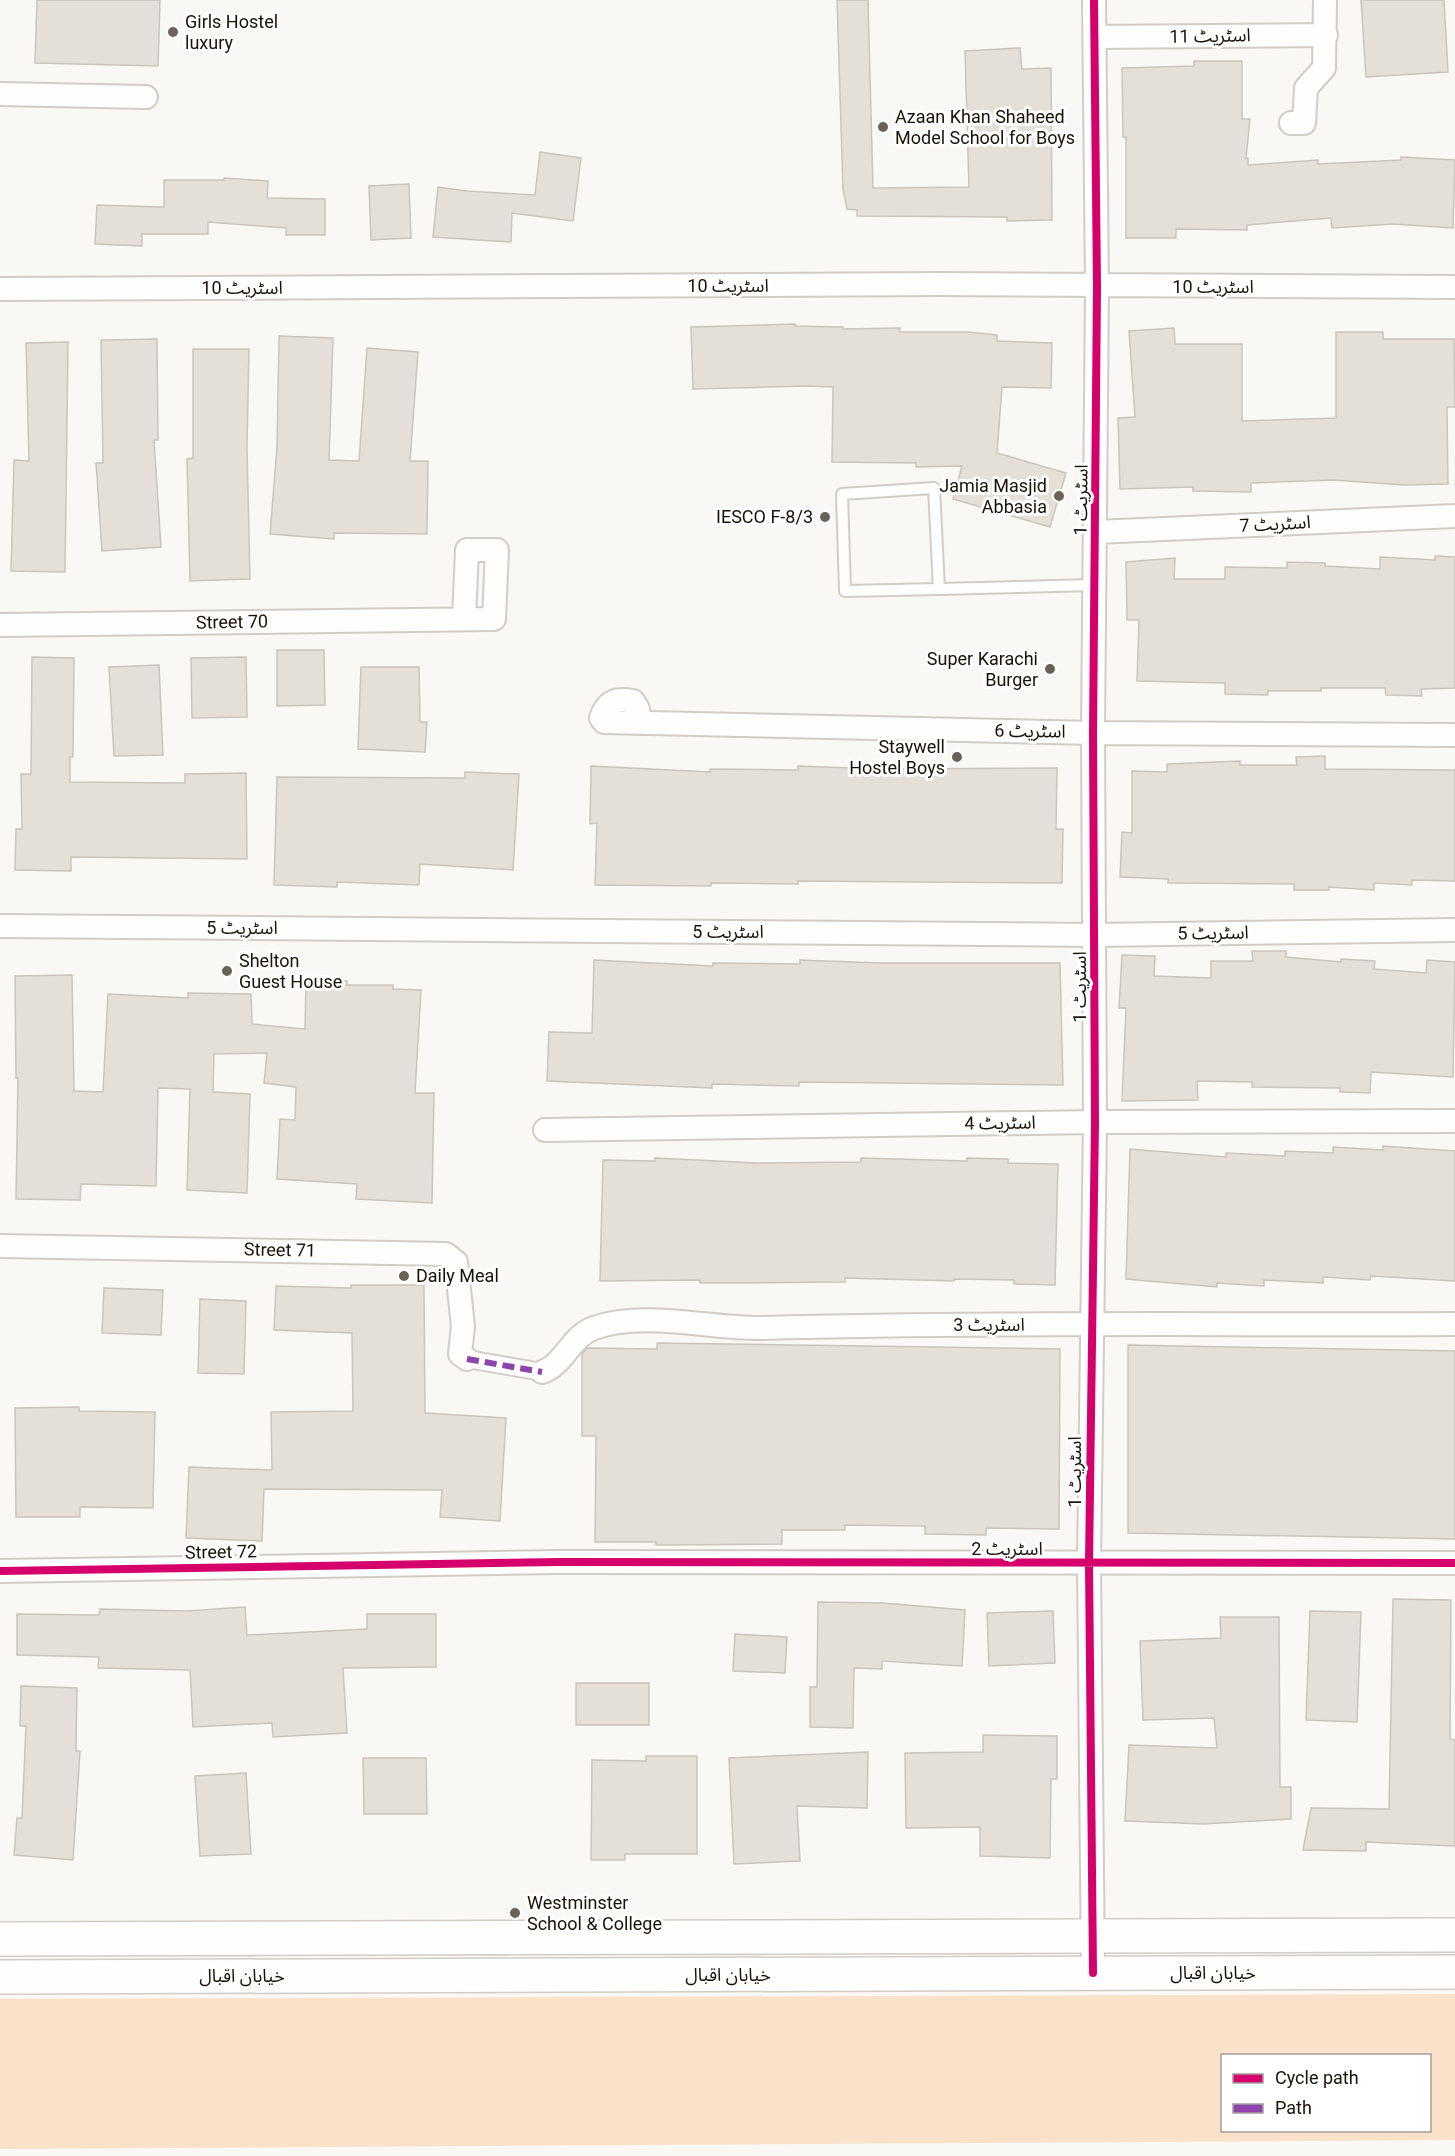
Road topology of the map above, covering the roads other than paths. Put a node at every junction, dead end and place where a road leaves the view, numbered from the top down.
1 (1094, 0) edge
2 (1325, 0) edge
3 (1326, 35) junction
4 (1095, 37) junction
5 (0, 94) edge
6 (146, 97) dead end
7 (1291, 123) dead end
8 (1098, 287) junction
9 (1455, 287) edge
10 (0, 289) edge
11 (1455, 516) edge
12 (1096, 532) junction
13 (1094, 585) junction
14 (939, 589) junction
15 (464, 619) dead end
16 (0, 624) edge
17 (640, 723) dead end
18 (1093, 733) junction
19 (1455, 735) edge
20 (0, 926) edge
21 (1455, 930) edge
22 (1096, 935) junction
23 (1455, 1121) edge
24 (1095, 1122) junction
25 (545, 1130) dead end
26 (0, 1246) edge
27 (1455, 1324) edge
28 (1091, 1325) junction
29 (467, 1359) joint
30 (542, 1372) joint
31 (443, 1563) joint
32 (1455, 1563) edge
33 (1089, 1564) junction
34 (0, 1571) edge
35 (1455, 1935) edge
36 (1092, 1937) junction
37 (0, 1939) edge
38 (1455, 1972) edge
39 (1093, 1973) junction
40 (0, 1977) edge

1 - 4 street, اسٹریٹ 1
2 - 3 street
3 - 4 street, اسٹریٹ 11
3 - 7 street
4 - 8 street, اسٹریٹ 1
5 - 6 street
8 - 9 street, اسٹریٹ 10
8 - 10 street, اسٹریٹ 10
8 - 12 street, اسٹریٹ 1
11 - 12 street, اسٹریٹ 7
12 - 13 street, اسٹریٹ 1
13 - 14 lane
13 - 18 street, اسٹریٹ 1
14 - 14 lane
15 - 16 street, Street 70
17 - 18 street, اسٹریٹ 6
18 - 19 street, اسٹریٹ 6
18 - 22 street, اسٹریٹ 1
20 - 22 street, اسٹریٹ 5
21 - 22 street, اسٹریٹ 5
22 - 24 street, اسٹریٹ 1
23 - 24 street, اسٹریٹ 4
24 - 25 street, اسٹریٹ 4
24 - 28 street, اسٹریٹ 1
26 - 29 street, Street 71
27 - 28 street, اسٹریٹ 3
28 - 30 street, اسٹریٹ 3
28 - 33 street, اسٹریٹ 1
29 - 30 street
31 - 33 street, اسٹریٹ 2
31 - 34 street, Street 72
32 - 33 street, اسٹریٹ 2
33 - 36 street, اسٹریٹ 1
35 - 36 main road, خیابان اقبال
36 - 37 main road, خیابان اقبال
36 - 39 street, اسٹریٹ 1
38 - 39 main road, خیابان اقبال
39 - 40 main road, خیابان اقبال

